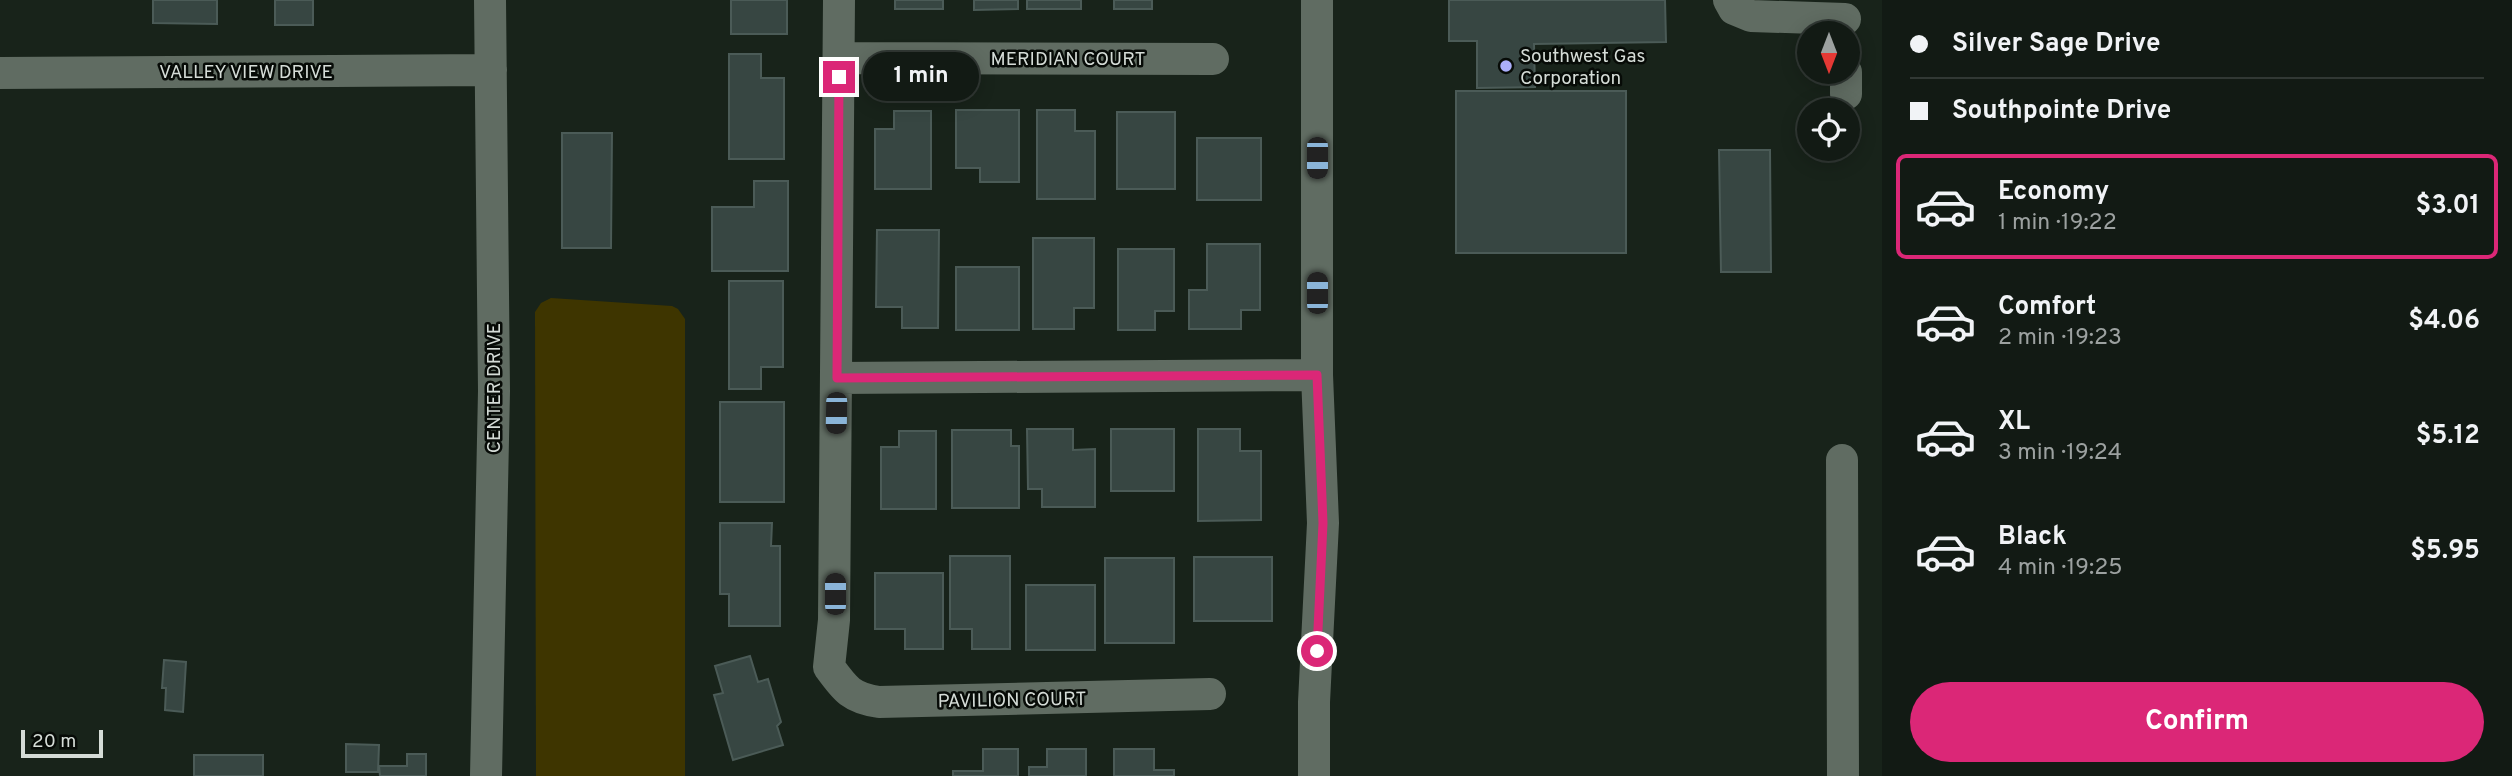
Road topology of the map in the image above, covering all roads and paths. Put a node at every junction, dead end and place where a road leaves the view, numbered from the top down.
1 (490, 0) edge
2 (839, 0) edge
3 (1317, 0) edge
4 (1729, 0) edge
5 (1845, 17) edge
6 (839, 58) junction
7 (1213, 59) dead end
8 (491, 70) junction
9 (0, 73) edge
10 (1317, 375) junction
11 (837, 378) junction
12 (1842, 460) dead end
13 (1209, 694) dead end
14 (486, 776) edge
15 (1314, 776) edge
16 (1843, 776) edge

1 - 8 street, CENTER DRIVE
2 - 6 street
3 - 10 street
4 - 5 street
6 - 7 street, MERIDIAN COURT
6 - 11 street
8 - 9 street, VALLEY VIEW DRIVE
8 - 14 street, CENTER DRIVE
10 - 11 street
10 - 15 street
11 - 13 street, PAVILION COURT
12 - 16 street

